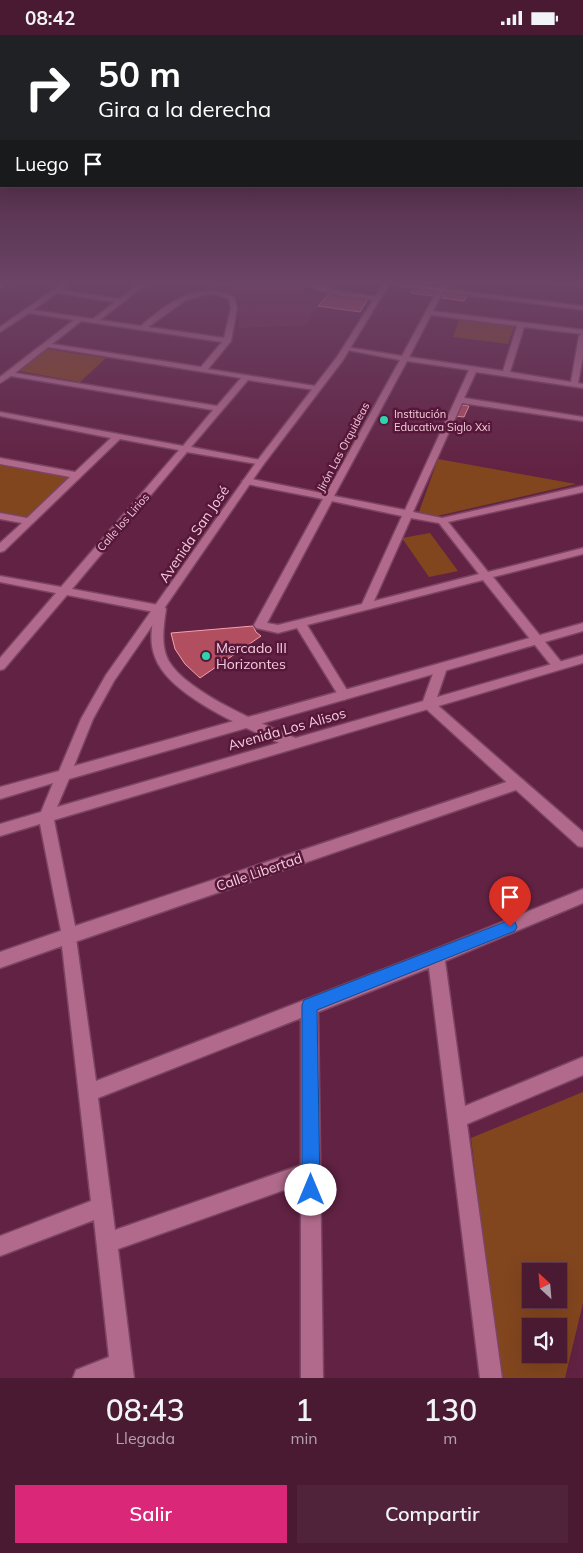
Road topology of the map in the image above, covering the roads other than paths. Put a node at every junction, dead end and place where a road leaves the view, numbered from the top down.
1 (225, 344) edge
2 (349, 344) edge
3 (412, 344) edge
4 (515, 344) edge
5 (582, 344) edge
6 (47, 345) joint
7 (346, 349) junction
8 (404, 358) junction
9 (473, 369) junction
10 (203, 370) junction
11 (10, 374) junction
12 (506, 374) junction
13 (246, 377) junction
14 (0, 381) edge
15 (574, 384) junction
16 (583, 386) edge
17 (315, 388) junction
18 (459, 400) junction
19 (219, 409) junction
20 (0, 414) edge
21 (583, 419) edge
22 (118, 436) junction
23 (186, 449) junction
24 (0, 461) edge
25 (260, 463) junction
26 (77, 475) junction
27 (247, 481) junction
28 (583, 489) edge
29 (329, 497) junction
30 (408, 513) junction
31 (0, 516) edge
32 (29, 521) junction
33 (442, 521) junction
34 (0, 549) edge
35 (583, 551) edge
36 (485, 577) junction
37 (0, 579) edge
38 (64, 591) junction
39 (366, 607) junction
40 (160, 609) junction
41 (300, 623) junction
42 (583, 627) edge
43 (540, 640) junction
44 (5, 654) edge
45 (583, 659) edge
46 (0, 665) edge
47 (558, 666) junction
48 (441, 668) junction
49 (344, 695) junction
50 (428, 704) junction
51 (249, 723) junction
52 (293, 743) junction
53 (62, 775) junction
54 (518, 784) junction
55 (0, 793) edge
56 (46, 817) junction
57 (0, 830) edge
58 (583, 841) edge
59 (583, 896) edge
60 (69, 936) junction
61 (436, 957) junction
62 (0, 961) edge
63 (309, 1005) junction
64 (583, 1066) edge
65 (90, 1092) junction
66 (459, 1118) junction
67 (310, 1171) junction
68 (102, 1207) junction
69 (107, 1243) junction
70 (0, 1246) edge
71 (122, 1371) edge
72 (84, 1378) edge
73 (312, 1378) edge
74 (491, 1378) edge

1 - 10 street
2 - 7 street, Avenida San José
3 - 8 street, Jirón Las Orquideas
4 - 12 street
5 - 15 street
6 - 10 street
6 - 11 street
7 - 8 street
7 - 17 street, Avenida San José
8 - 9 street
8 - 29 street, Jirón Las Orquideas
9 - 12 street
9 - 18 street
10 - 13 street
11 - 14 street
11 - 19 street
12 - 15 street
13 - 17 street
13 - 19 street, Calle los Lirios
15 - 16 street
17 - 25 street, Avenida San José
18 - 21 street
18 - 30 street
19 - 23 street, Calle los Lirios
20 - 22 street
22 - 23 street
22 - 26 street
23 - 25 street
23 - 38 street, Calle los Lirios
24 - 26 street
25 - 27 street, Avenida San José
26 - 32 street
27 - 29 street
27 - 40 street, Avenida San José
28 - 33 street
29 - 30 street
29 - 41 street, Jirón Las Orquideas
30 - 33 street
30 - 39 street
31 - 32 street
32 - 34 street
33 - 36 street
35 - 36 street
36 - 39 street
36 - 43 street
37 - 38 street
38 - 40 street
38 - 44 street, Calle los Lirios
39 - 41 street
40 - 51 street
40 - 53 street, Avenida San José
41 - 49 street
42 - 43 street, Avenida Los Alisos
43 - 47 street
43 - 48 street, Avenida Los Alisos
44 - 46 street, Calle los Lirios
45 - 47 street, Avenida Los Alisos
47 - 50 street, Avenida Los Alisos
48 - 49 street, Avenida Los Alisos
48 - 50 street
49 - 51 street, Avenida Los Alisos
50 - 52 street, Avenida Los Alisos
50 - 54 street
51 - 52 street
51 - 53 street, Avenida Los Alisos
52 - 56 street, Avenida Los Alisos
53 - 55 street, Avenida Los Alisos
53 - 56 street, Avenida San José
54 - 58 street
54 - 60 street, Calle Libertad
56 - 57 street, Avenida Los Alisos
56 - 60 street
59 - 61 street
60 - 62 street, Calle Libertad
60 - 65 street
61 - 63 street
61 - 66 street
63 - 65 street
63 - 67 street
64 - 66 street
65 - 68 street
66 - 74 street
67 - 69 street
67 - 73 street
68 - 69 street
68 - 70 street
69 - 71 street
71 - 72 street

